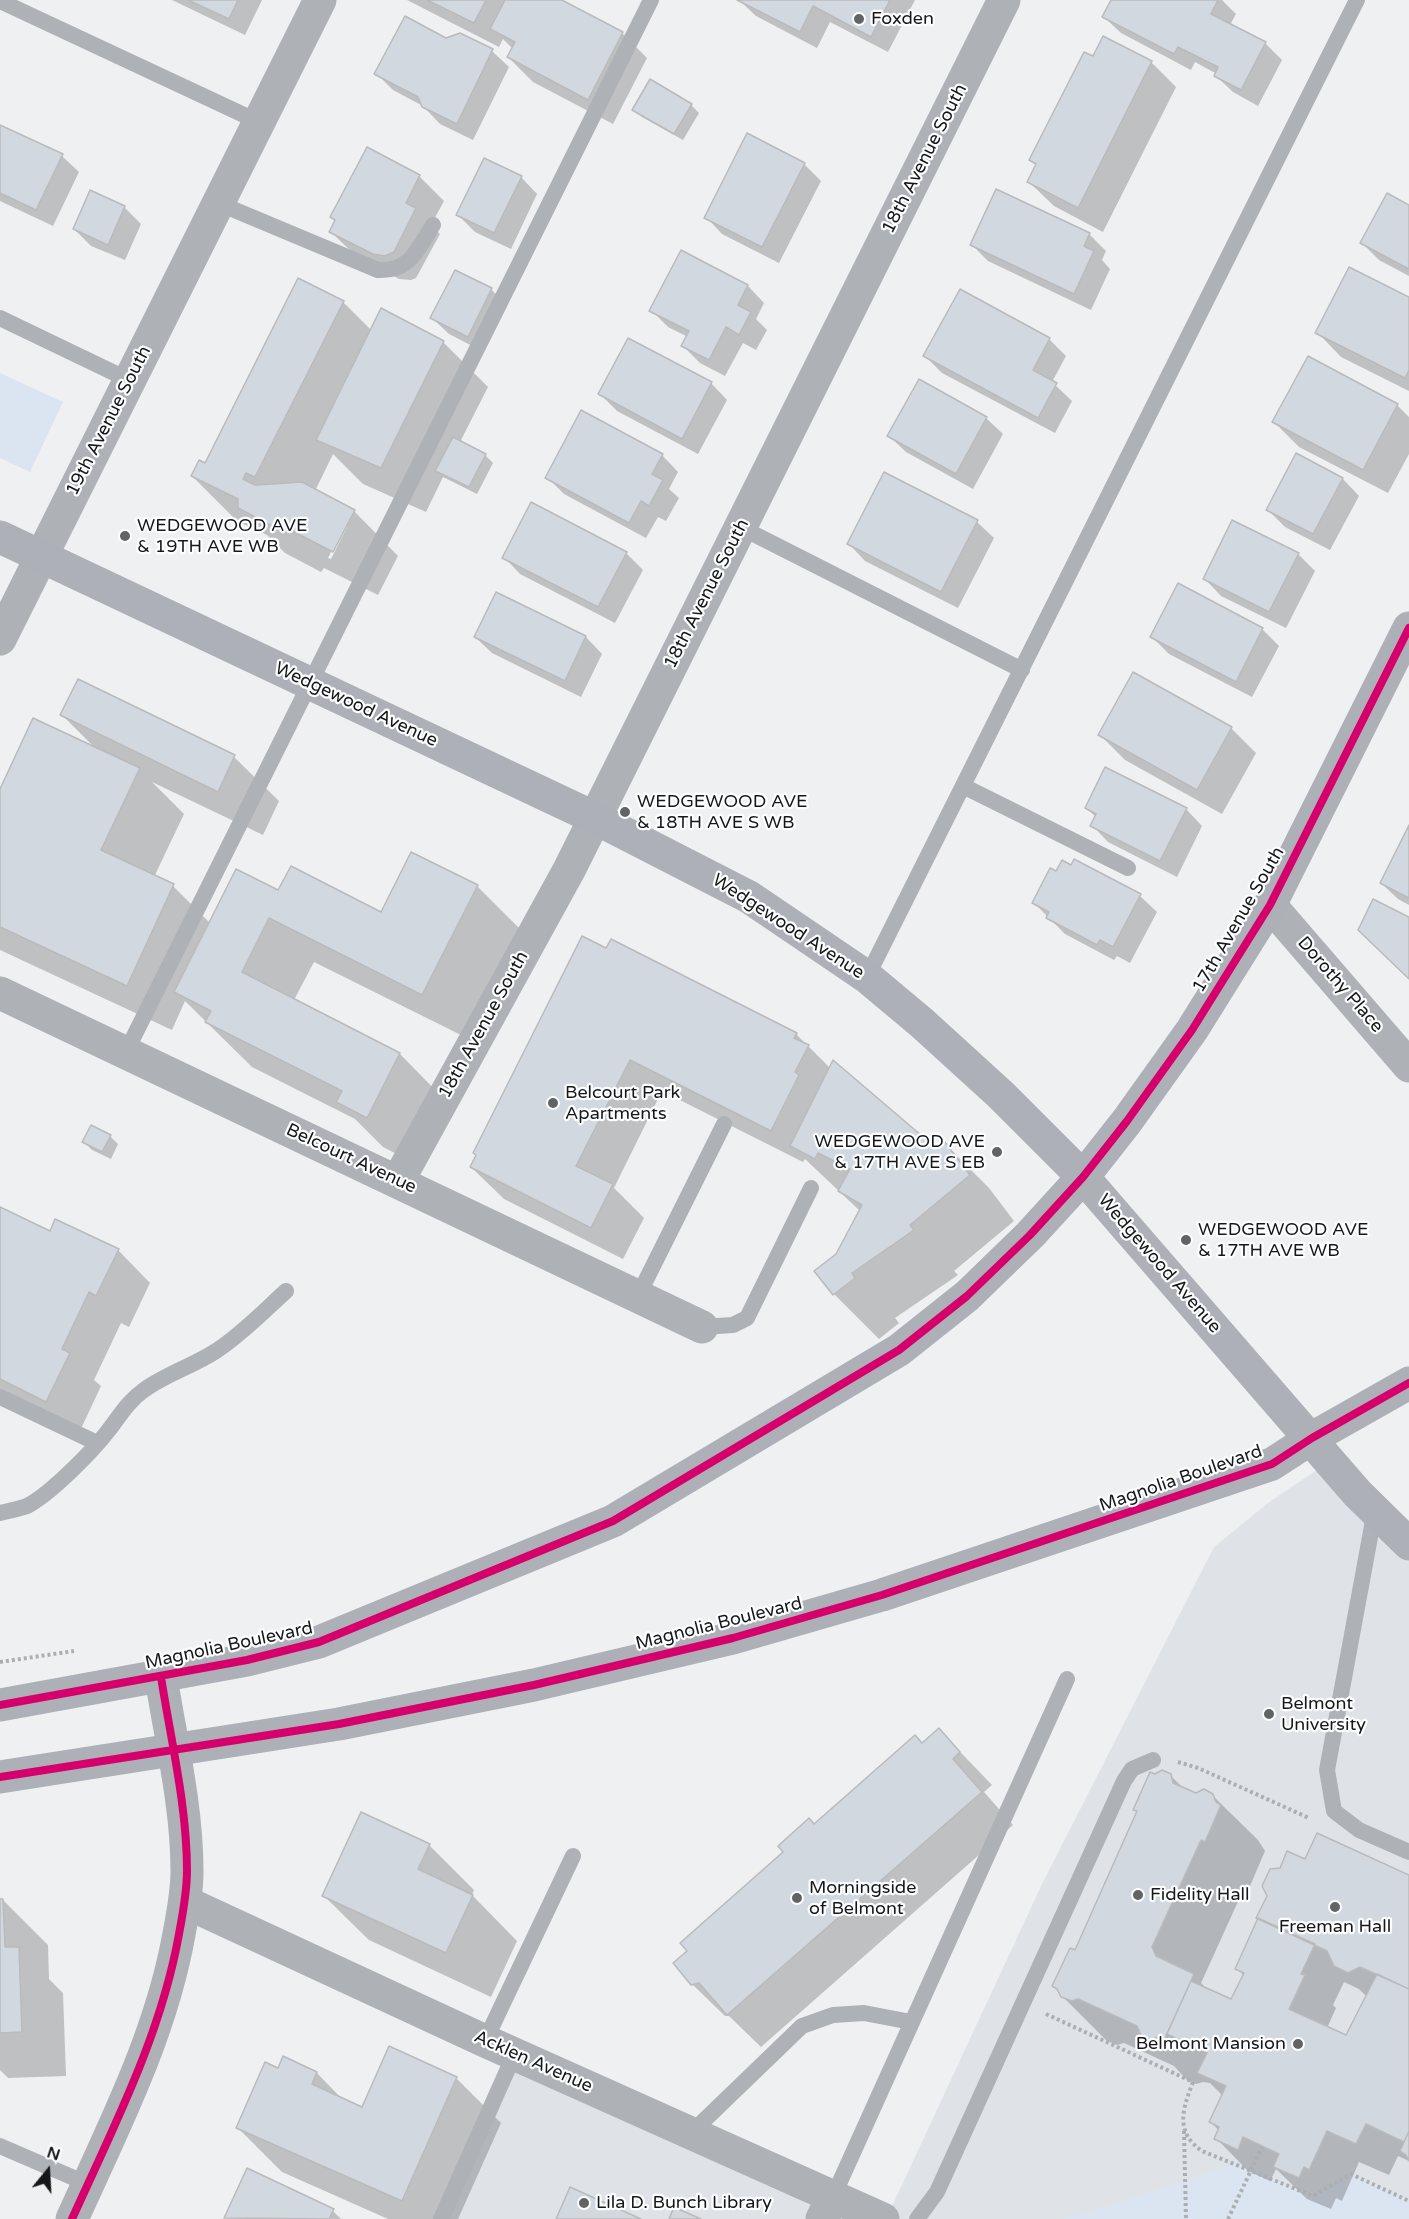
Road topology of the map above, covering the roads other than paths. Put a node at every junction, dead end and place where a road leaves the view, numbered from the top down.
1 (320, 0) edge
2 (651, 0) edge
3 (1004, 0) edge
4 (1357, 0) edge
5 (0, 1) edge
6 (259, 122) junction
7 (218, 203) junction
8 (433, 225) dead end
9 (0, 318) edge
10 (129, 380) junction
11 (740, 527) junction
12 (0, 537) edge
13 (41, 557) junction
14 (1409, 628) edge
15 (0, 639) edge
16 (1022, 670) junction
17 (309, 683) junction
18 (963, 786) junction
19 (595, 818) junction
20 (1128, 868) dead end
21 (1270, 904) junction
22 (867, 977) junction
23 (0, 993) edge
24 (126, 1052) junction
25 (1409, 1066) edge
26 (723, 1124) dead end
27 (1083, 1177) junction
28 (398, 1181) junction
29 (812, 1188) dead end
30 (286, 1291) dead end
31 (638, 1296) junction
32 (702, 1328) joint
33 (1409, 1383) edge
34 (0, 1397) edge
35 (1312, 1438) junction
36 (97, 1443) junction
37 (1375, 1510) junction
38 (0, 1513) edge
39 (1409, 1544) edge
40 (160, 1677) junction
41 (1067, 1679) dead end
42 (0, 1705) edge
43 (172, 1750) junction
44 (1153, 1760) road end
45 (0, 1777) edge
46 (1409, 1852) edge
47 (573, 1856) dead end
48 (185, 1902) junction
49 (912, 2022) junction
50 (486, 2041) junction
51 (515, 2053) junction
52 (691, 2133) junction
53 (0, 2146) edge
54 (88, 2184) junction
55 (827, 2208) edge
56 (72, 2219) edge
57 (441, 2219) edge
58 (883, 2219) edge
59 (917, 2219) edge

1 - 6 street, 19th Avenue South
2 - 17 lane
3 - 11 street, 18th Avenue South
4 - 16 lane
5 - 6 lane
6 - 7 street, 19th Avenue South
7 - 8 lane
7 - 10 street, 19th Avenue South
9 - 10 lane
10 - 13 street, 19th Avenue South
11 - 16 lane
11 - 19 street, 18th Avenue South
12 - 13 main road, Wedgewood Avenue
13 - 15 street, 19th Avenue South
13 - 17 main road, Wedgewood Avenue
14 - 21 main road, 17th Avenue South
16 - 18 lane
17 - 19 main road, Wedgewood Avenue
17 - 24 lane
18 - 20 lane
18 - 22 lane
19 - 22 main road, Wedgewood Avenue
19 - 28 street, 18th Avenue South
21 - 25 street, Dorothy Place
21 - 27 main road, 17th Avenue South
22 - 27 main road, Wedgewood Avenue
23 - 24 street, Belcourt Avenue
24 - 28 street, Belcourt Avenue
26 - 31 lane
27 - 35 main road, Wedgewood Avenue
27 - 40 main road, Magnolia Boulevard
28 - 31 street, Belcourt Avenue
29 - 32 lane
30 - 36 lane
31 - 32 street, Belcourt Avenue
33 - 35 main road, Magnolia Boulevard
34 - 36 lane
35 - 37 main road, Wedgewood Avenue
35 - 43 main road, Magnolia Boulevard
36 - 38 lane
37 - 39 main road, Wedgewood Avenue
37 - 46 lane
40 - 42 main road, Magnolia Boulevard
40 - 43 street
41 - 49 lane
43 - 45 main road, Magnolia Boulevard
43 - 48 street
44 - 59 lane
47 - 50 lane
48 - 50 street, Acklen Avenue
48 - 54 street
49 - 52 lane
49 - 55 lane
50 - 51 street, Acklen Avenue
51 - 52 street, Acklen Avenue
51 - 57 lane
52 - 55 street, Acklen Avenue
53 - 54 lane
54 - 56 street
55 - 58 street, Acklen Avenue

